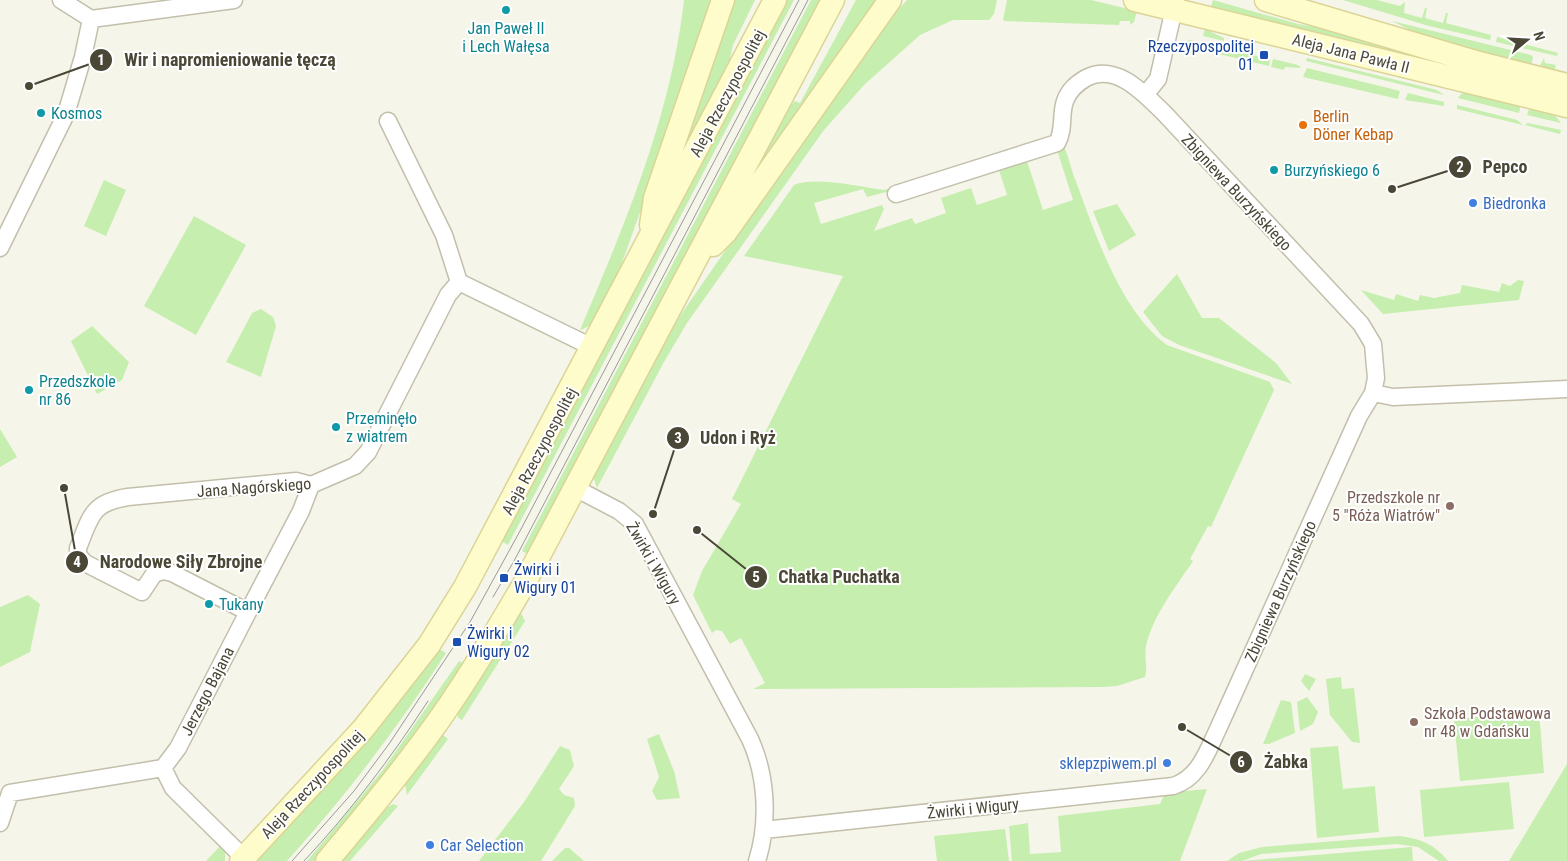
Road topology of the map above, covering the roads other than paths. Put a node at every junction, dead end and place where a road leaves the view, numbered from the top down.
1 (61, 0) edge
2 (234, 0) edge
3 (723, 0) edge
4 (775, 0) edge
5 (833, 0) edge
6 (890, 0) edge
7 (1135, 0) edge
8 (1266, 0) edge
9 (1175, 5) edge
10 (91, 19) junction
11 (1567, 85) edge
12 (1145, 95) junction
13 (1567, 106) edge
14 (388, 121) dead end
15 (896, 194) dead end
16 (648, 244) junction
17 (0, 248) edge
18 (693, 265) junction
19 (459, 282) junction
20 (594, 348) junction
21 (1567, 389) edge
22 (1373, 393) junction
23 (311, 485) junction
24 (575, 488) junction
25 (248, 612) junction
26 (162, 768) junction
27 (1182, 784) joint
28 (5, 790) edge
29 (0, 823) edge
30 (764, 830) junction
31 (243, 860) edge
32 (327, 861) edge
33 (757, 861) edge

1 - 10 street
2 - 10 street
3 - 16 main road
4 - 16 main road, Aleja Rzeczypospolitej
5 - 18 main road
6 - 18 main road
7 - 9 main road, Aleja Jana Pawła II
8 - 11 main road, Aleja Jana Pawła II
9 - 12 street
9 - 13 main road, Aleja Jana Pawła II
10 - 17 street
12 - 15 street, Zbigniewa Burzyńskiego
12 - 22 street, Zbigniewa Burzyńskiego
14 - 19 street
16 - 20 main road, Aleja Rzeczypospolitej
18 - 24 main road
19 - 20 street
19 - 23 street, Jana Nagórskiego
20 - 31 main road, Aleja Rzeczypospolitej
21 - 22 street
22 - 27 street, Zbigniewa Burzyńskiego
23 - 25 street, Jerzego Bajana
23 - 25 street, Jana Nagórskiego
24 - 30 street, Żwirki i Wigury
24 - 32 main road
25 - 26 street, Jerzego Bajana
26 - 28 street
26 - 31 street
27 - 30 street, Żwirki i Wigury
28 - 29 street
30 - 33 street, Żwirki i Wigury

